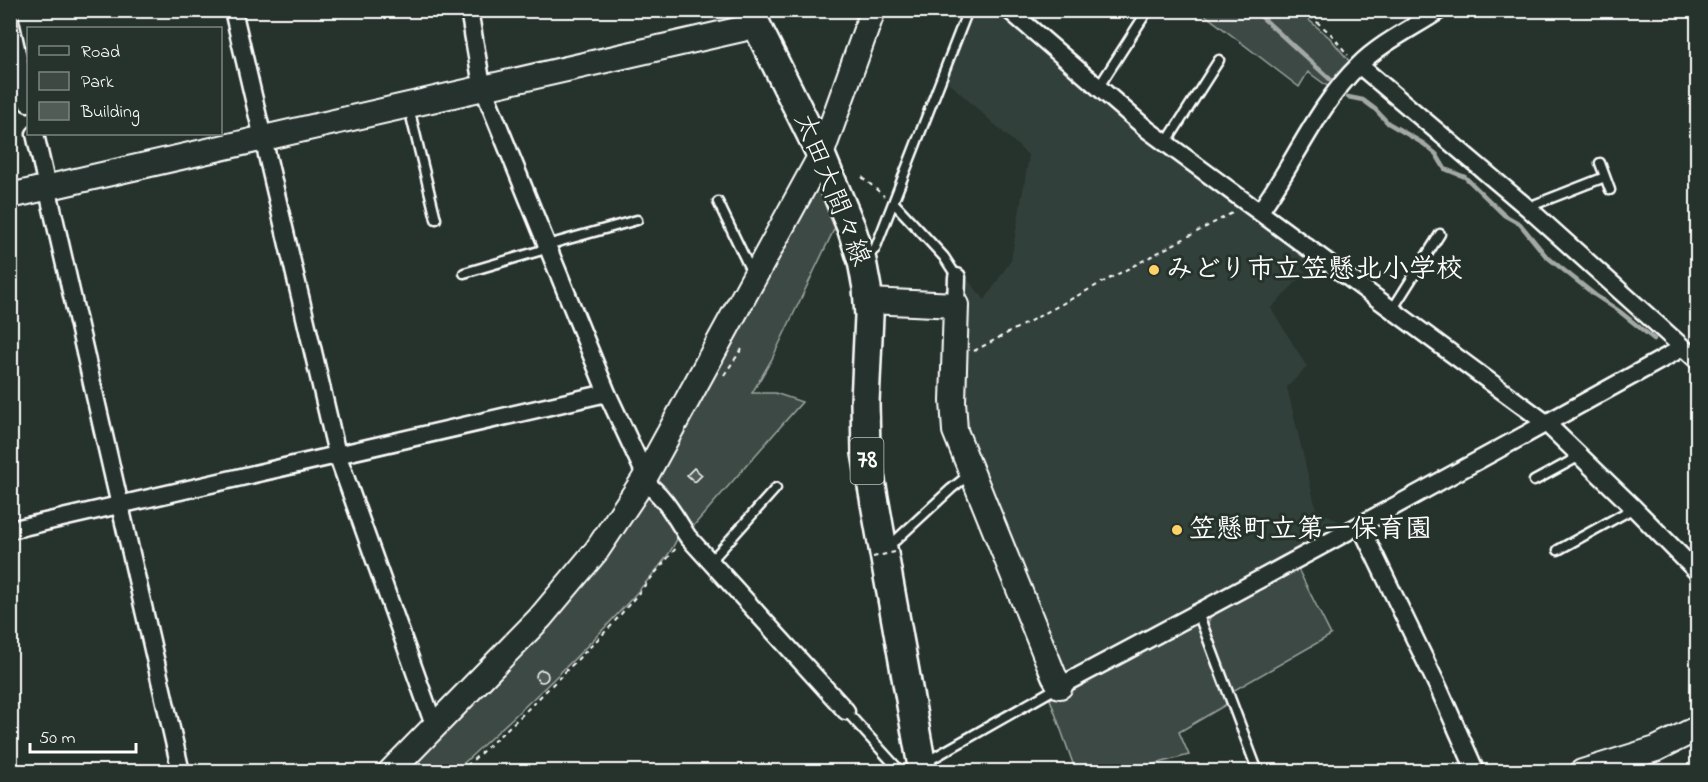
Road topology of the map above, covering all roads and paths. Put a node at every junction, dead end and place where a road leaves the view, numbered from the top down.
1 (233, 10) edge
2 (469, 10) edge
3 (873, 10) edge
4 (968, 10) edge
5 (1009, 10) edge
6 (1148, 10) edge
7 (1304, 10) edge
8 (1440, 10) edge
9 (753, 17) edge
10 (10, 21) edge
11 (1219, 60) dead end
12 (1359, 65) junction
13 (484, 88) junction
14 (1098, 88) junction
15 (27, 98) edge
16 (409, 105) junction
17 (35, 135) edge
18 (263, 137) junction
19 (1166, 143) junction
20 (821, 155) junction
21 (1600, 163) dead end
22 (862, 177) dead end
23 (1605, 177) junction
24 (47, 188) junction
25 (1610, 190) dead end
26 (10, 196) edge
27 (718, 202) dead end
28 (894, 203) junction
29 (1241, 207) dead end
30 (1529, 209) junction
31 (1260, 211) junction
32 (435, 219) dead end
33 (637, 220) dead end
34 (1440, 234) dead end
35 (547, 245) junction
36 (862, 261) junction
37 (464, 273) dead end
38 (753, 276) junction
39 (957, 278) joint
40 (869, 301) junction
41 (956, 305) junction
42 (1392, 310) junction
43 (1681, 346) junction
44 (966, 356) dead end
45 (1698, 361) edge
46 (607, 393) junction
47 (1546, 423) junction
48 (337, 454) junction
49 (1580, 456) junction
50 (971, 473) junction
51 (645, 477) junction
52 (1534, 481) dead end
53 (776, 488) dead end
54 (119, 504) junction
55 (1634, 508) junction
56 (1360, 525) junction
57 (10, 530) edge
58 (688, 537) junction
59 (1558, 550) dead end
60 (883, 552) junction
61 (711, 562) junction
62 (1698, 573) edge
63 (1198, 613) junction
64 (1060, 686) junction
65 (846, 711) joint
66 (436, 723) junction
67 (1698, 728) edge
68 (915, 768) edge
69 (181, 771) edge
70 (390, 771) edge
71 (460, 771) edge
72 (1258, 771) edge
73 (1476, 771) edge
74 (1582, 771) edge

1 - 18 street
2 - 13 street
3 - 20 street
4 - 28 lane
5 - 14 street
6 - 14 lane
7 - 12 path
8 - 12 street
9 - 13 street
9 - 20 main road, 太田大間々線 / 78
10 - 15 street
11 - 19 lane
12 - 30 street
12 - 31 street
13 - 16 street
13 - 35 street
14 - 19 street
16 - 18 street
16 - 32 lane
17 - 24 street
18 - 24 street
18 - 48 street
19 - 31 street
20 - 36 main road, 太田大間々線 / 78
20 - 38 street
21 - 23 lane
22 - 28 path
23 - 25 lane
23 - 30 lane
24 - 26 street
24 - 54 street
27 - 38 lane
28 - 36 lane
28 - 39 lane
29 - 44 path
30 - 43 street
31 - 42 street
33 - 35 lane
34 - 42 lane
35 - 37 lane
35 - 46 street
36 - 40 main road, 太田大間々線 / 78
38 - 51 street
39 - 41 street
40 - 41 street
40 - 60 main road, 太田大間々線 / 78
41 - 50 street
42 - 47 street
43 - 45 street
43 - 47 street
46 - 48 street
46 - 51 street
47 - 49 street
47 - 56 street
48 - 54 street
48 - 66 street
49 - 52 lane
49 - 55 street
50 - 60 lane
50 - 64 street
51 - 58 street
51 - 66 street
53 - 61 lane
54 - 57 street
54 - 69 street
55 - 59 lane
55 - 62 street
56 - 63 street
56 - 73 street
58 - 61 street
58 - 71 path
60 - 68 main road, 太田大間々線 / 78
61 - 65 street
63 - 64 street
63 - 72 lane
64 - 68 lane
65 - 68 lane
66 - 70 street
67 - 74 street

